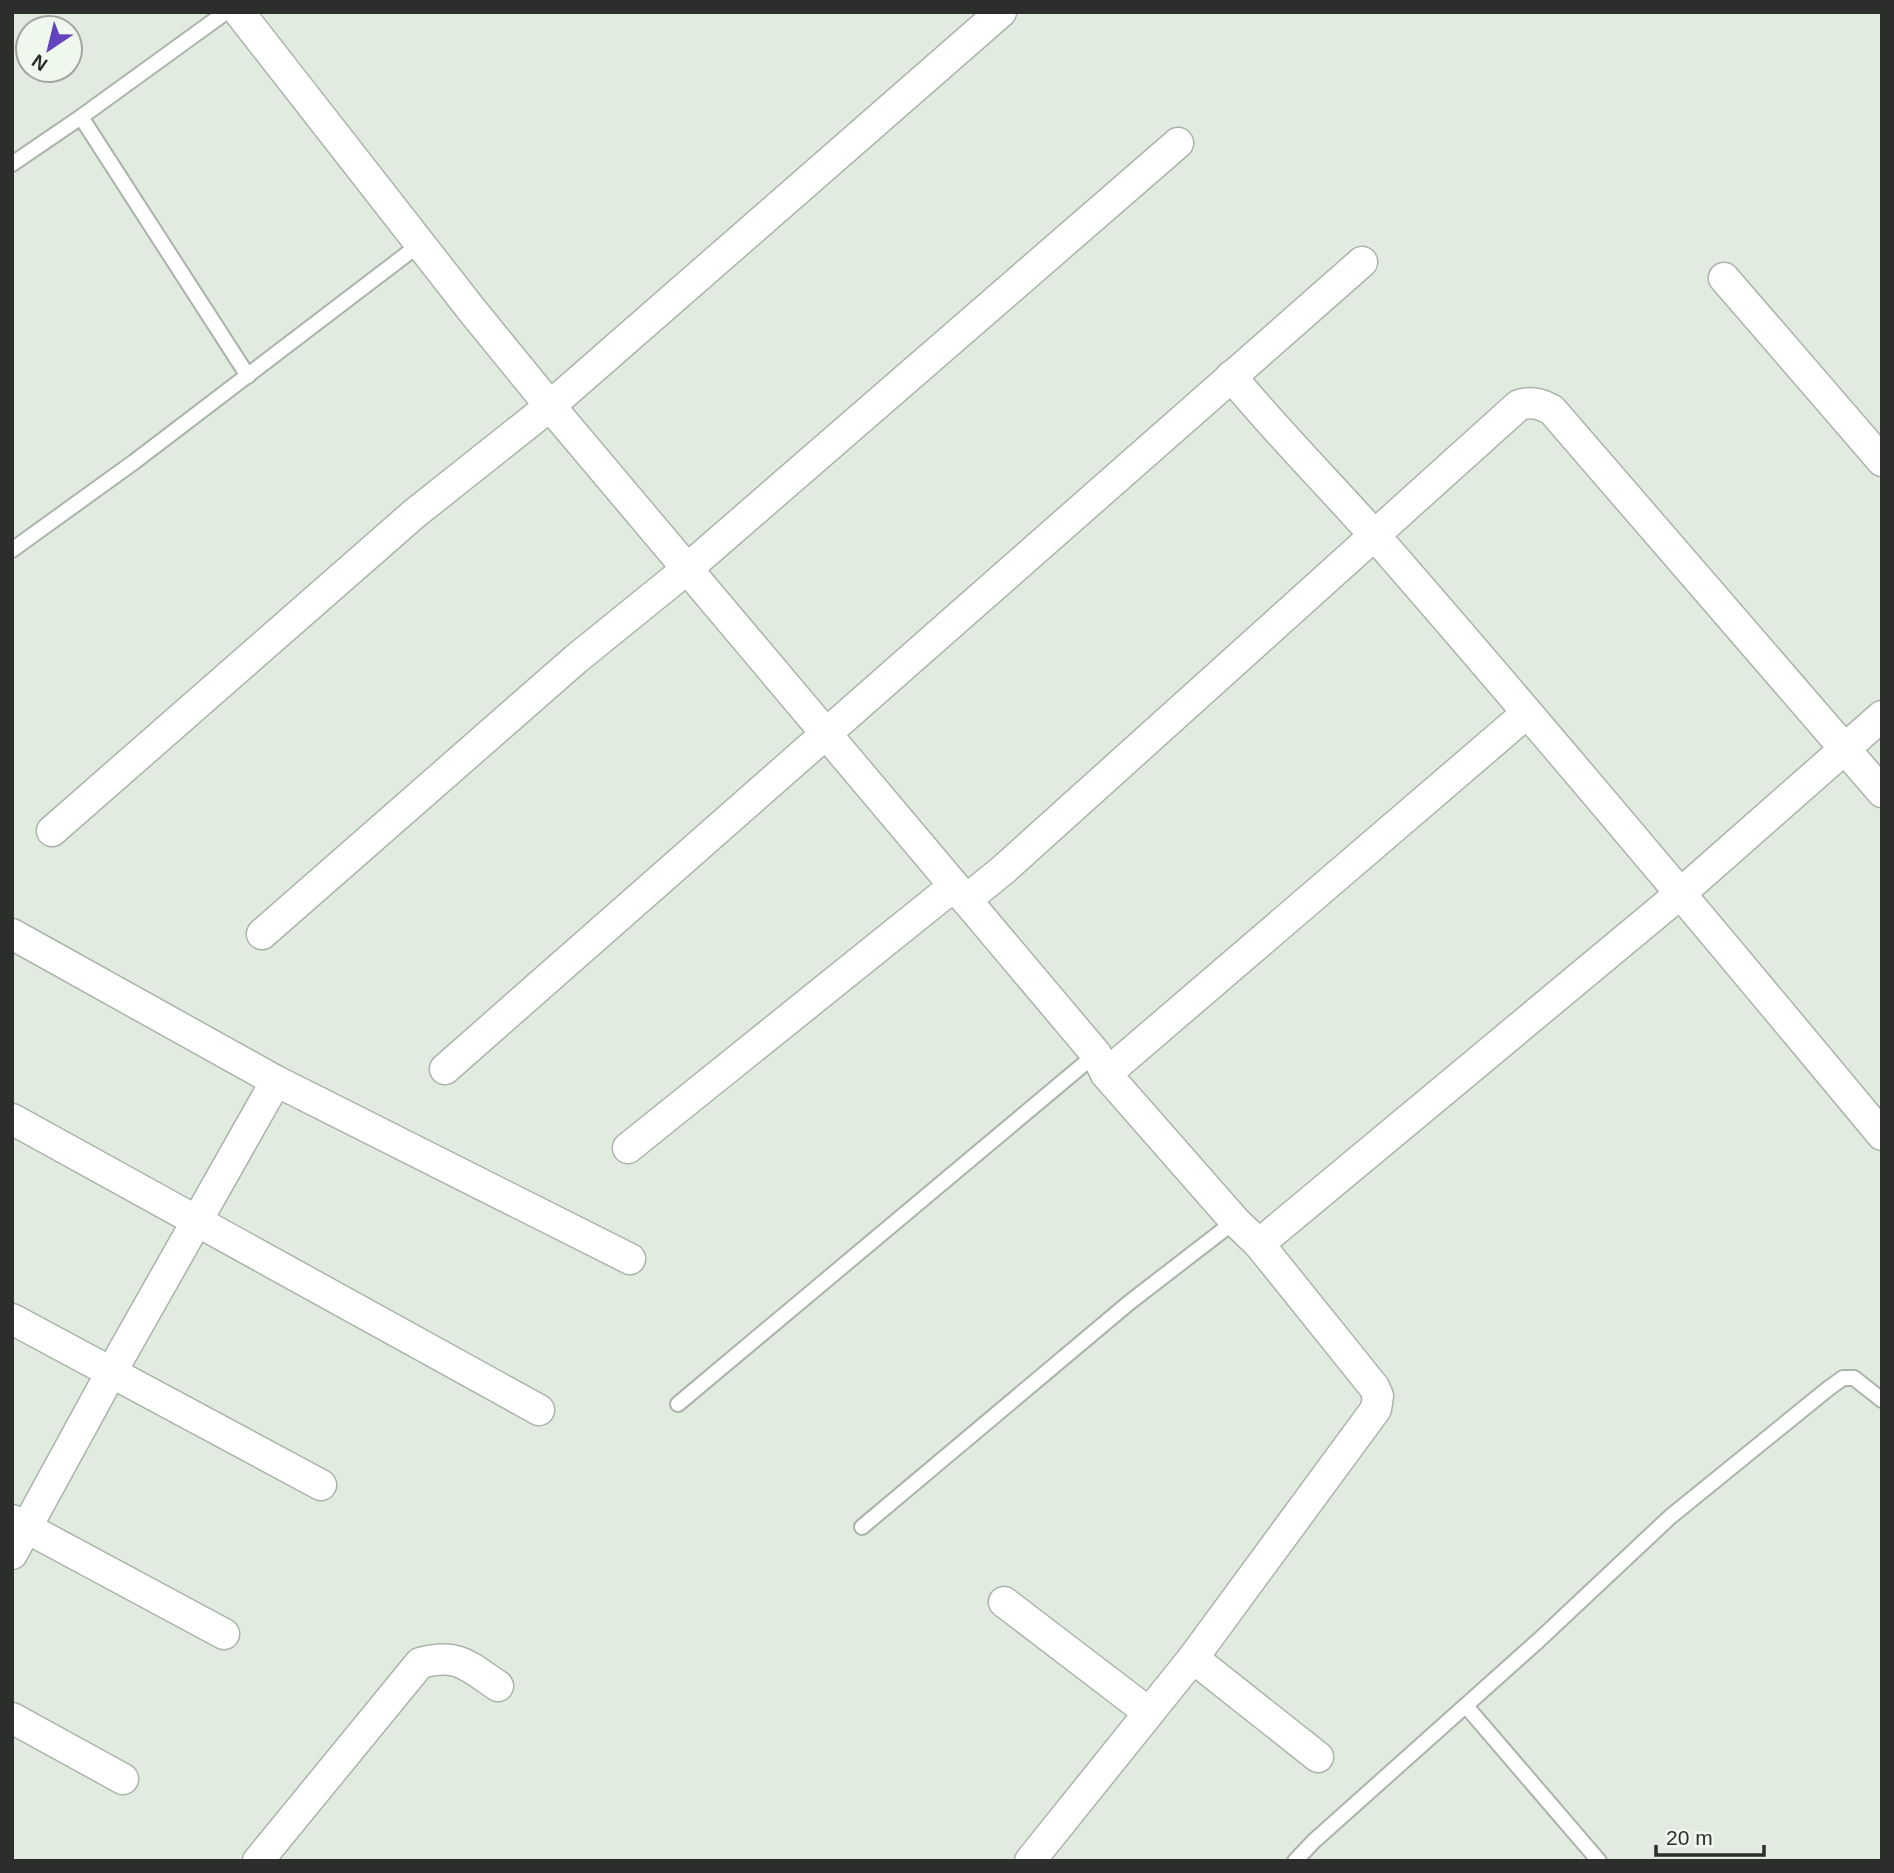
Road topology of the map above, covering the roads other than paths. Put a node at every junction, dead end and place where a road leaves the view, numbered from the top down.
1 (226, 12) edge
2 (239, 12) edge
3 (1001, 12) edge
4 (81, 117) junction
5 (1178, 143) dead end
6 (12, 164) edge
7 (420, 244) junction
8 (1362, 262) dead end
9 (1724, 278) dead end
10 (248, 376) junction
11 (1231, 376) junction
12 (550, 406) junction
13 (1882, 461) edge
14 (1374, 535) junction
15 (12, 550) edge
16 (687, 569) junction
17 (1527, 713) junction
18 (1882, 716) edge
19 (828, 734) junction
20 (1844, 749) junction
21 (1882, 792) edge
22 (51, 831) dead end
23 (1681, 892) junction
24 (960, 893) junction
25 (12, 934) edge
26 (262, 934) dead end
27 (1101, 1064) junction
28 (445, 1069) dead end
29 (276, 1081) junction
30 (12, 1119) edge
31 (1882, 1135) edge
32 (628, 1148) dead end
33 (196, 1221) junction
34 (1235, 1221) junction
35 (1259, 1244) junction
36 (630, 1259) dead end
37 (12, 1318) edge
38 (112, 1371) junction
39 (1882, 1400) edge
40 (678, 1404) dead end
41 (539, 1410) dead end
42 (321, 1485) dead end
43 (20, 1524) edge
44 (862, 1527) dead end
45 (12, 1554) edge
46 (1004, 1602) dead end
47 (225, 1634) dead end
48 (1193, 1658) junction
49 (498, 1686) dead end
50 (1466, 1706) junction
51 (1148, 1712) junction
52 (12, 1718) edge
53 (1318, 1757) dead end
54 (123, 1779) dead end
55 (1040, 1857) edge
56 (258, 1861) edge
57 (1295, 1861) edge
58 (1599, 1861) edge

1 - 4 lane
2 - 7 street
3 - 12 street
4 - 6 lane
4 - 10 lane
5 - 16 street
7 - 10 lane
7 - 12 street
8 - 11 street
9 - 13 street
10 - 15 lane
11 - 14 street
11 - 19 street
12 - 16 street
12 - 22 street
14 - 17 street
14 - 20 street
14 - 24 street
16 - 19 street
16 - 26 street
17 - 23 street
17 - 27 street
18 - 20 street
19 - 24 street
19 - 28 street
20 - 21 street
20 - 23 street
23 - 31 street
23 - 35 street
24 - 27 street
24 - 32 street
25 - 29 street
27 - 34 street
27 - 40 lane
29 - 33 street
29 - 36 street
30 - 33 street
33 - 38 street
33 - 41 street
34 - 35 street
34 - 44 lane
35 - 48 street
37 - 38 street
38 - 42 street
38 - 43 street
39 - 50 lane
43 - 45 street
43 - 47 street
46 - 51 street
48 - 51 street
48 - 53 street
49 - 56 street
50 - 57 lane
50 - 58 lane
51 - 55 street
52 - 54 street

